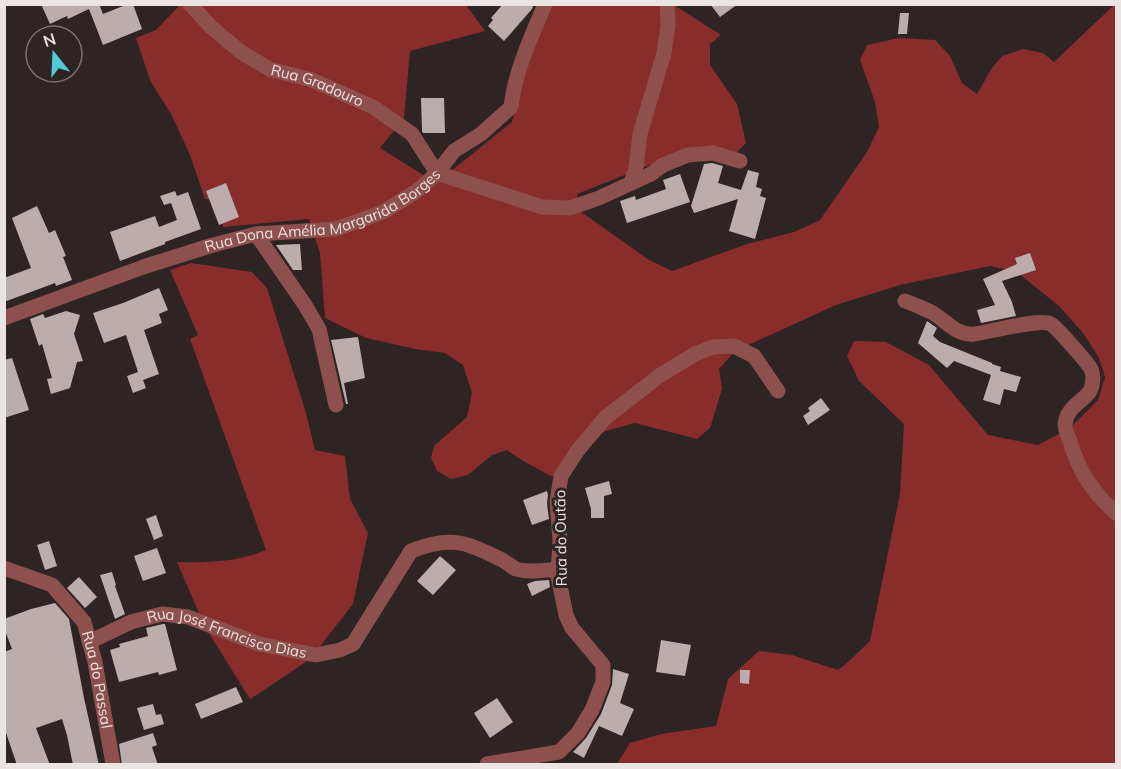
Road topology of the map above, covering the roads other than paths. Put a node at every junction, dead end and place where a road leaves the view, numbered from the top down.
1 (190, 4) edge
2 (545, 4) edge
3 (667, 4) edge
4 (740, 160) dead end
5 (437, 173) junction
6 (631, 183) junction
7 (256, 234) junction
8 (905, 301) dead end
9 (4, 318) edge
10 (778, 390) dead end
11 (336, 405) dead end
12 (1116, 513) edge
13 (4, 568) edge
14 (559, 569) junction
15 (89, 642) junction
16 (113, 765) edge
17 (487, 765) edge

1 - 5 street, Rua Gradouro
2 - 5 street
3 - 6 street
4 - 6 street, Rua Dona Amélia Margarida Borges
5 - 6 street, Rua Dona Amélia Margarida Borges
5 - 7 street, Rua Dona Amélia Margarida Borges
7 - 9 street, Rua Dona Amélia Margarida Borges
7 - 11 street
8 - 12 street
10 - 14 street, Rua do Outão
13 - 15 street, Rua do Passal
14 - 15 street, Rua José Francisco Dias
14 - 17 street, Rua do Outão
15 - 16 street, Rua do Passal

